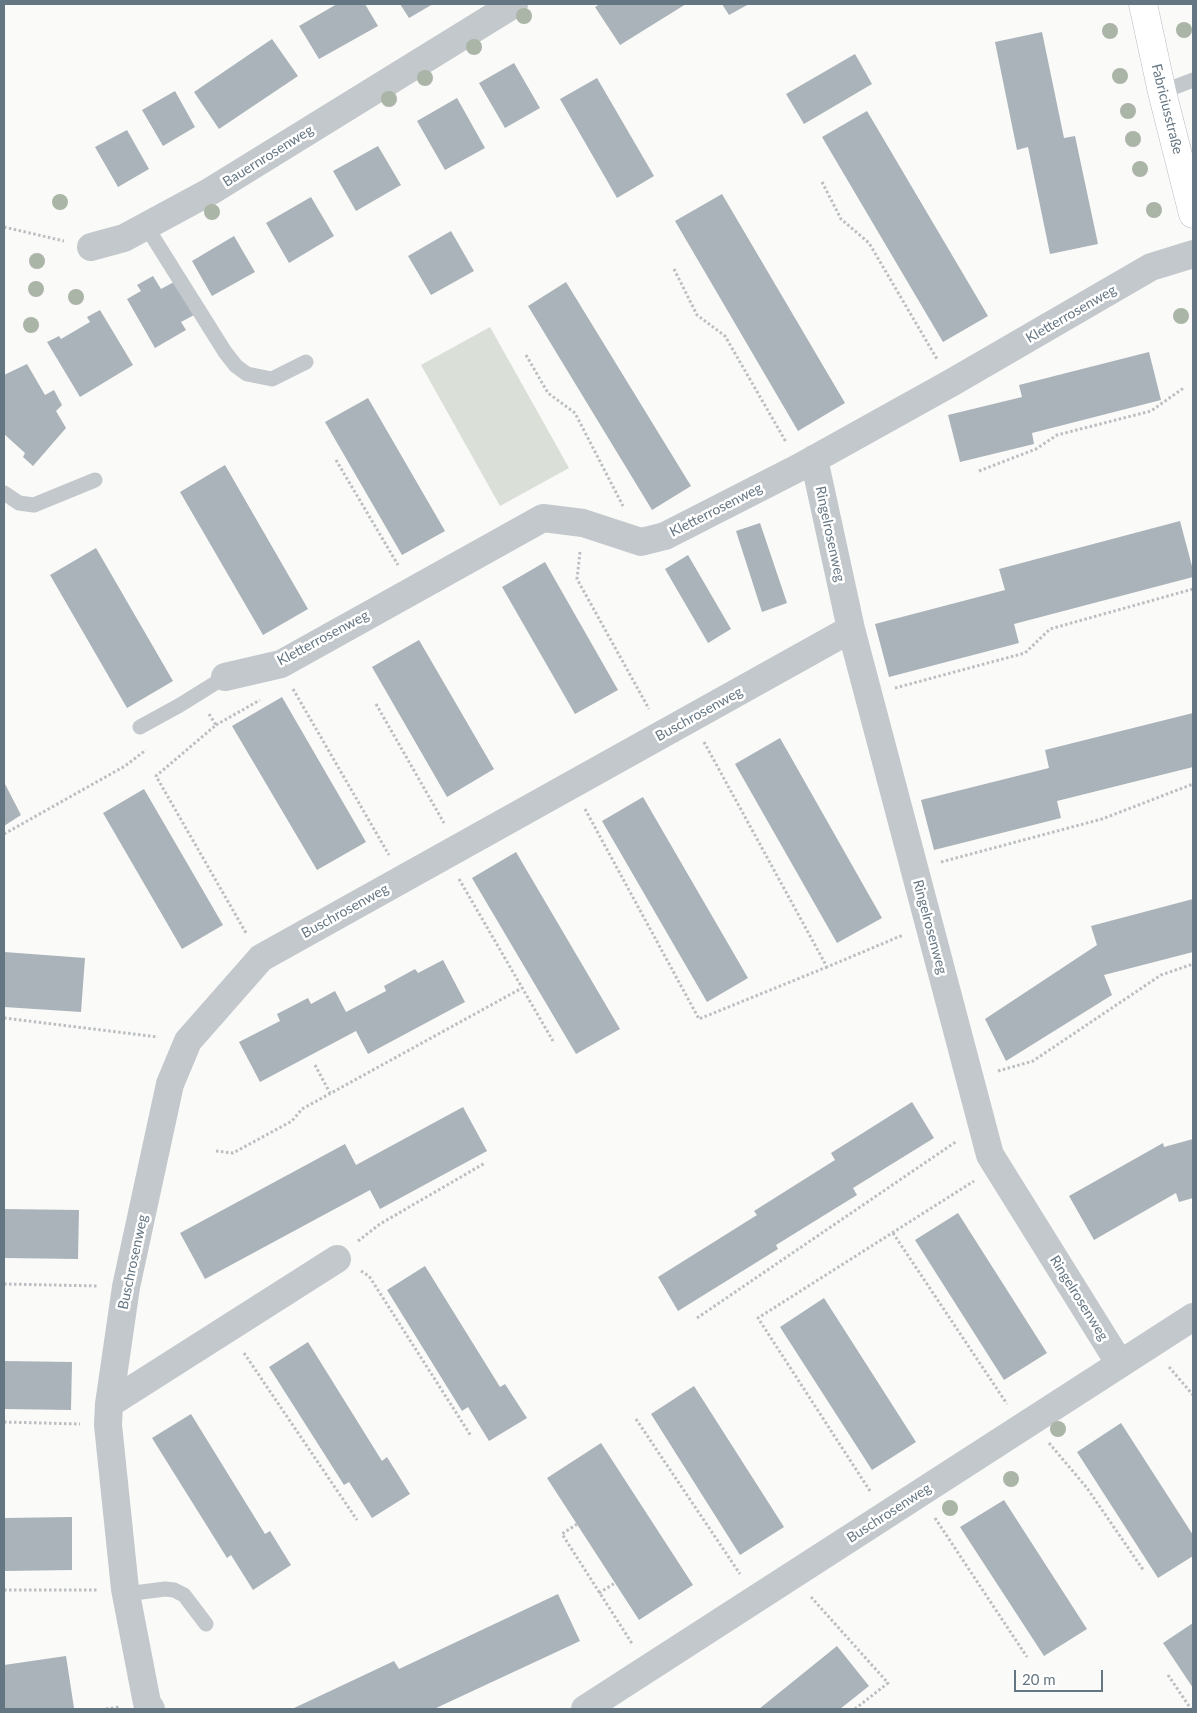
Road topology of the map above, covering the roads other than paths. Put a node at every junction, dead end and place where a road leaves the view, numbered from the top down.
1 (514, 4) edge
2 (1143, 4) edge
3 (1193, 80) edge
4 (1162, 92) junction
5 (1193, 214) edge
6 (146, 226) junction
7 (91, 247) road end
8 (1193, 254) edge
9 (306, 362) dead end
10 (807, 463) junction
11 (95, 480) dead end
12 (4, 493) edge
13 (851, 629) junction
14 (225, 677) joint
15 (140, 727) dead end
16 (337, 1258) road end
17 (1193, 1317) edge
18 (1120, 1364) junction
19 (108, 1414) junction
20 (126, 1592) junction
21 (206, 1624) dead end
22 (151, 1709) edge
23 (585, 1709) edge

1 - 6 street, Bauernrosenweg
2 - 4 street, Fabriciusstraße
3 - 4 lane
4 - 5 street, Fabriciusstraße
6 - 7 street, Bauernrosenweg
6 - 9 lane
8 - 10 street, Kletterrosenweg
10 - 13 street, Ringelrosenweg
10 - 14 street, Kletterrosenweg
11 - 12 lane
13 - 18 street, Ringelrosenweg
13 - 19 street, Buschrosenweg
14 - 15 lane
16 - 19 street
17 - 18 street, Buschrosenweg
18 - 23 street, Buschrosenweg
19 - 20 street, Buschrosenweg
20 - 21 lane
20 - 22 street, Buschrosenweg

